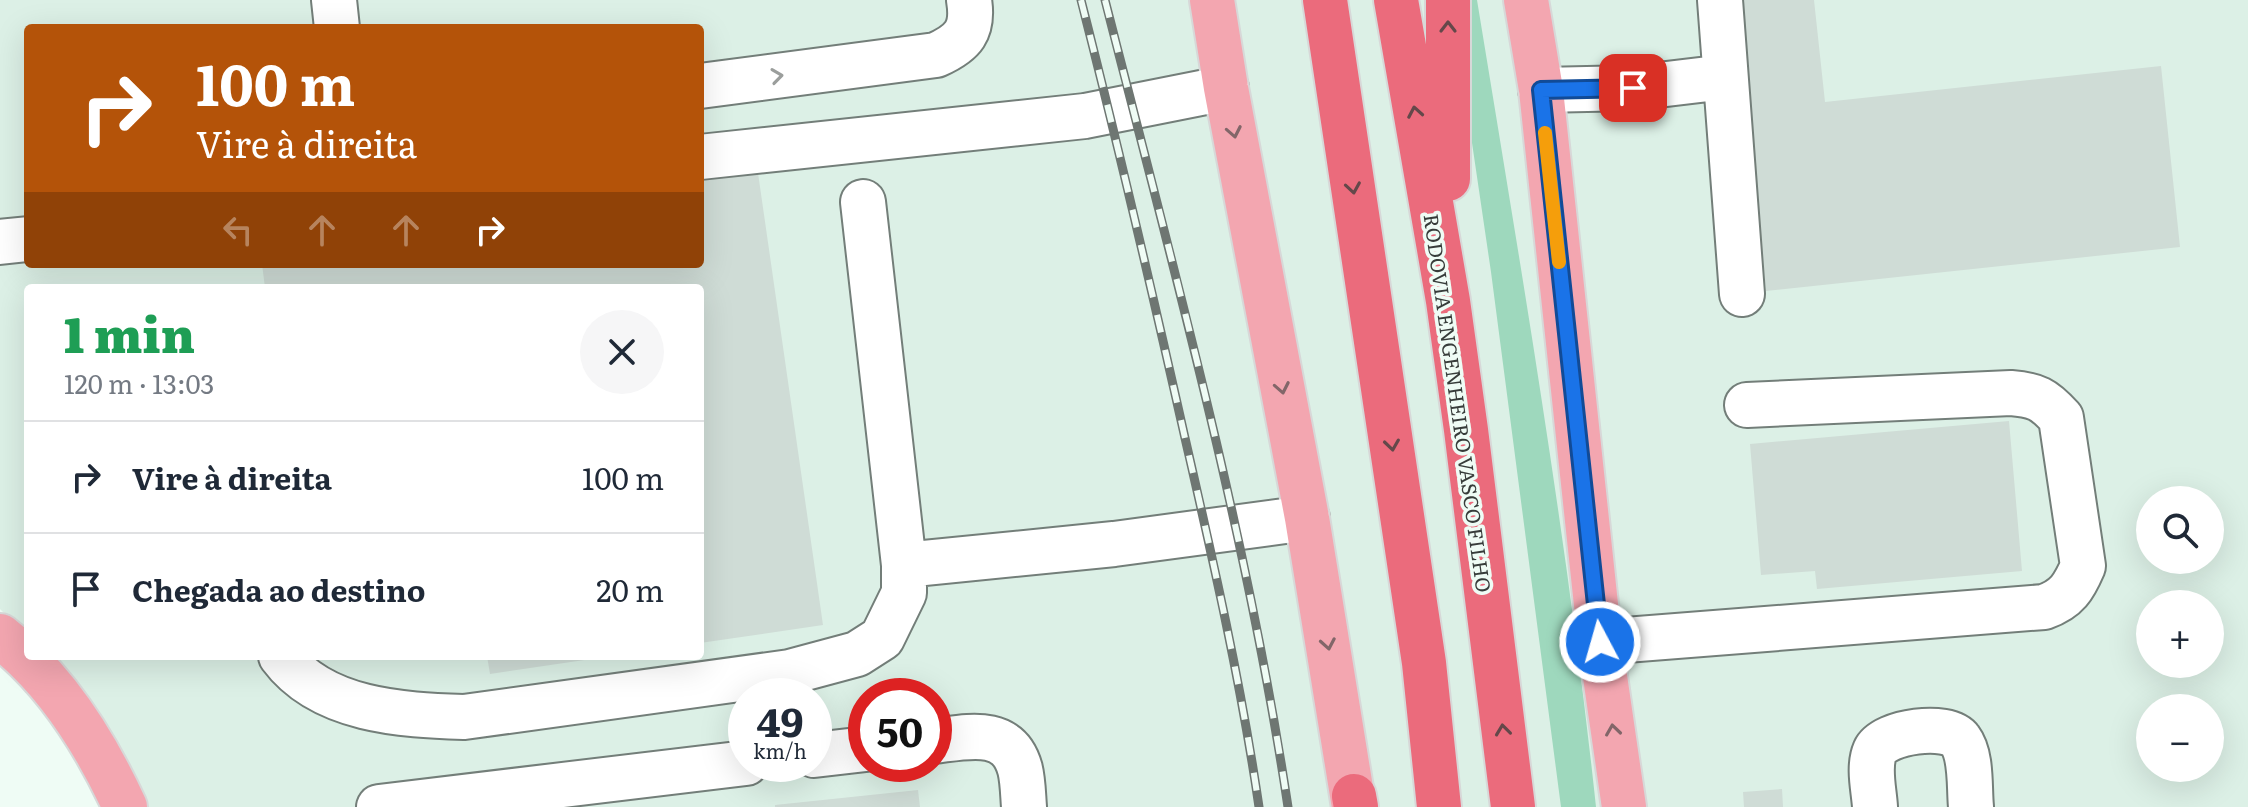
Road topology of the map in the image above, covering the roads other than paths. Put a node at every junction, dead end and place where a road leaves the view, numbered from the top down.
1 (334, 0) edge
2 (969, 0) edge
3 (1212, 0) edge
4 (1325, 0) edge
5 (1396, 0) edge
6 (1448, 0) edge
7 (1526, 0) edge
8 (1720, 0) edge
9 (337, 24) edge
10 (1725, 77) junction
11 (704, 85) edge
12 (1226, 88) junction
13 (1541, 90) junction
14 (704, 157) edge
15 (863, 202) dead end
16 (24, 239) edge
17 (0, 242) edge
18 (1742, 294) dead end
19 (1448, 301) junction
20 (1747, 405) dead end
21 (1307, 518) junction
22 (904, 565) junction
23 (0, 636) edge
24 (1600, 642) junction
25 (24, 657) edge
26 (26, 660) edge
27 (286, 660) edge
28 (952, 739) edge
29 (728, 765) edge
30 (1355, 803) edge
31 (125, 807) edge
32 (379, 807) edge
33 (1024, 807) edge
34 (1439, 807) edge
35 (1513, 807) edge
36 (1624, 807) edge
37 (1875, 807) edge
38 (1971, 807) edge

1 - 9 lane
11 -> 2 lane
3 - 12 main road
4 -> 34 highway
19 -> 5 highway, RODOVIA ENGENHEIRO VASCO FILHO
19 -> 6 highway
7 - 13 main road
8 - 10 lane
10 - 13 lane
10 - 18 lane
12 - 14 lane
12 -> 21 main road
13 - 24 main road
15 - 22 lane
16 - 17 lane
35 -> 19 highway, RODOVIA ENGENHEIRO VASCO FILHO
20 - 24 lane
21 - 22 lane
21 -> 30 main road
22 - 27 lane
23 - 25 main road
36 -> 24 main road
26 - 31 main road
28 - 33 lane
29 - 32 lane
37 - 38 lane

